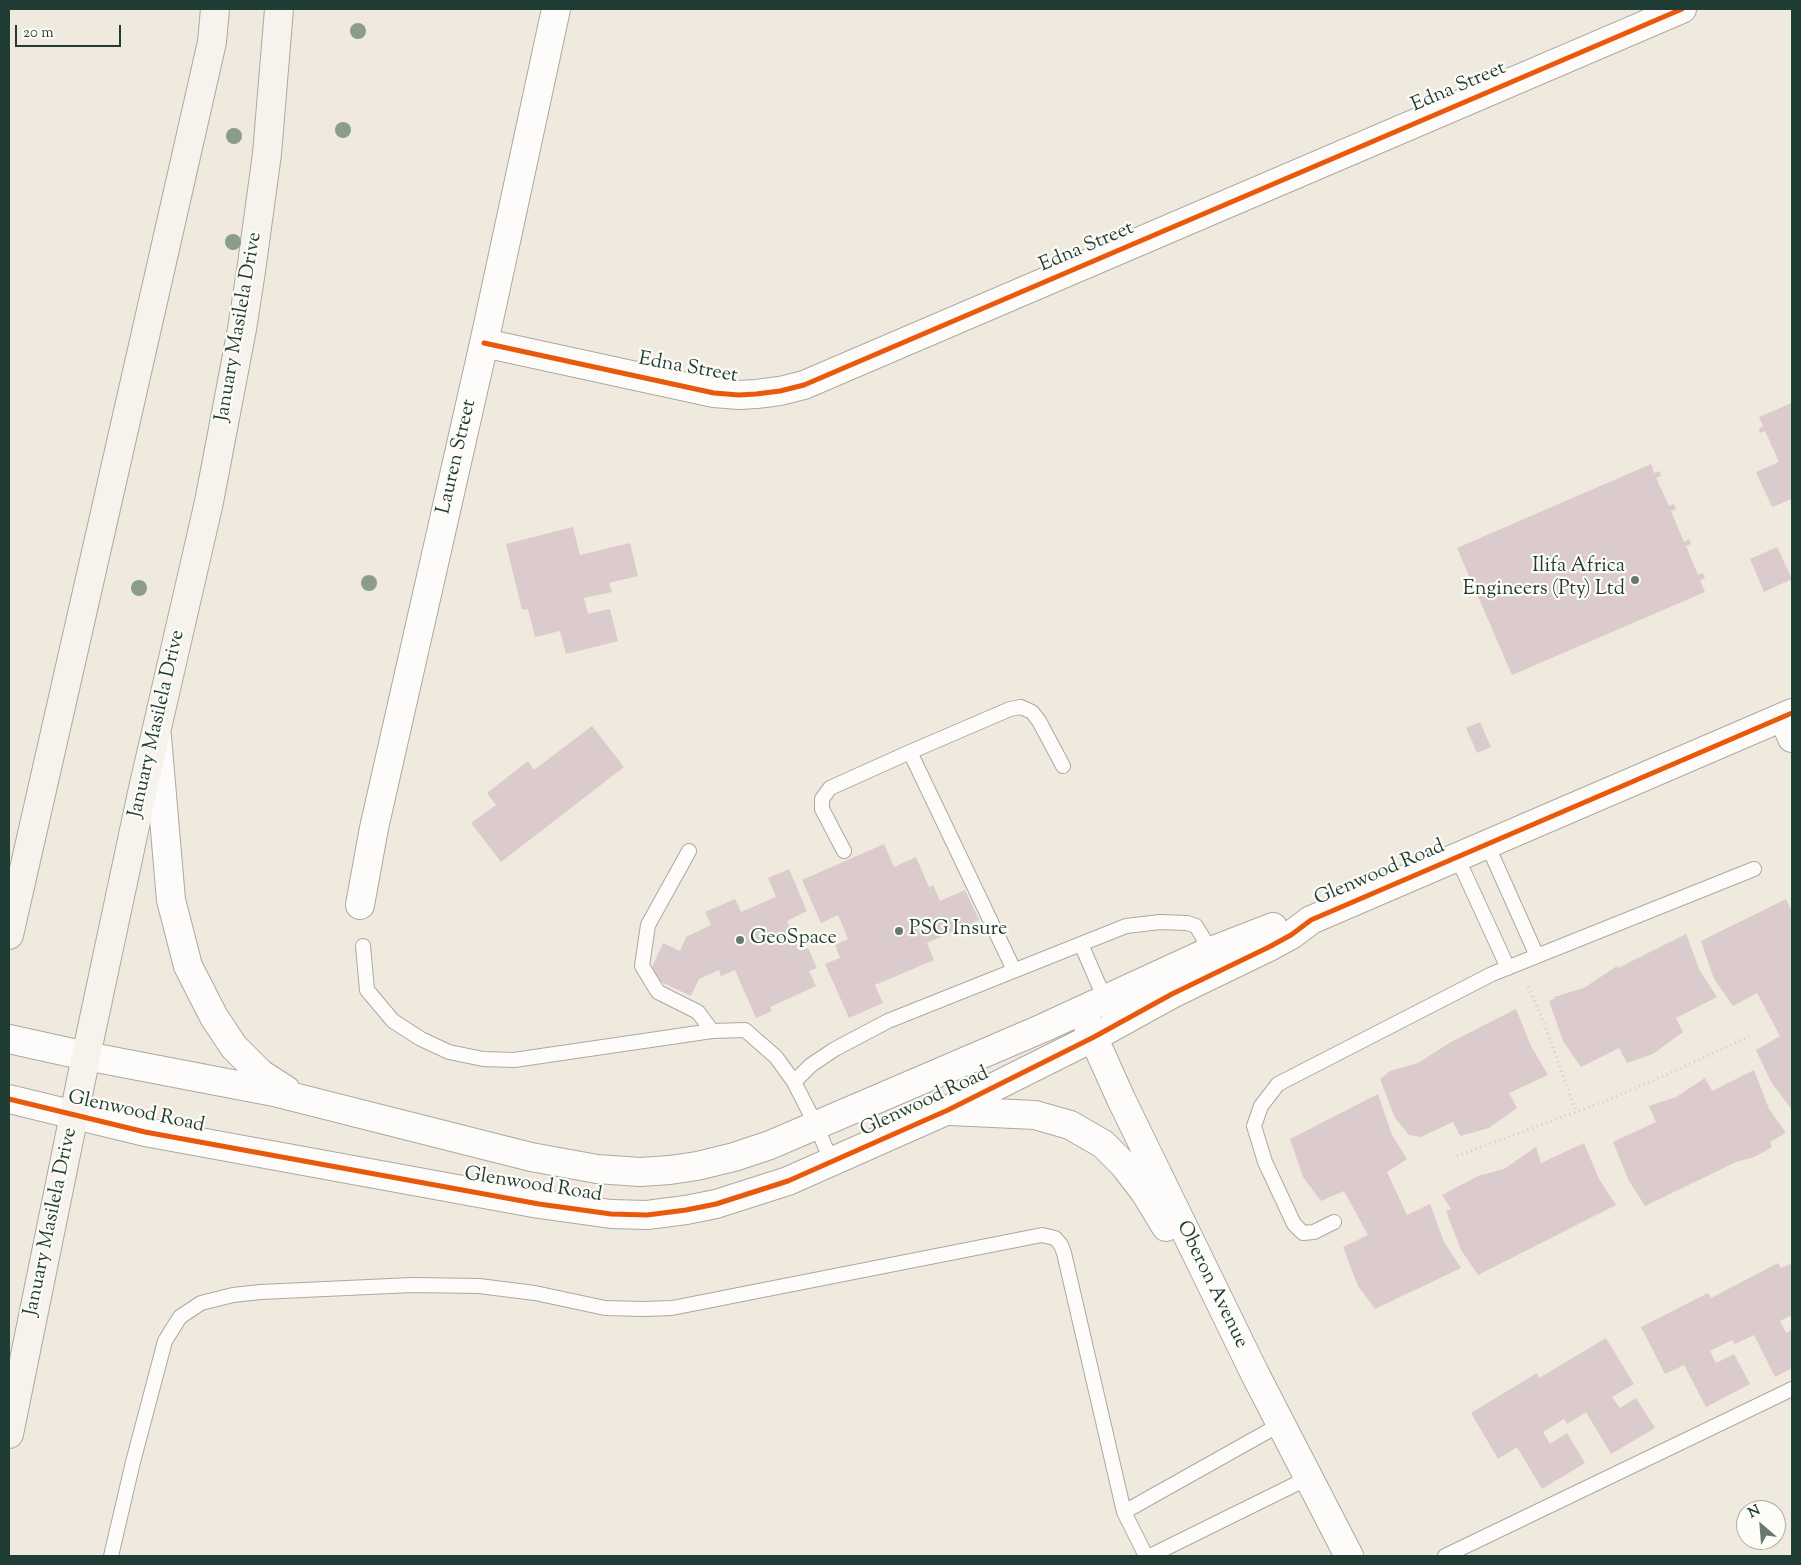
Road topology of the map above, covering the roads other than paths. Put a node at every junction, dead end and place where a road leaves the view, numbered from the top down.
1 (215, 9) edge
2 (279, 9) edge
3 (556, 9) edge
4 (1682, 9) edge
5 (484, 343) junction
6 (1789, 723) edge
7 (156, 728) junction
8 (910, 752) junction
9 (1063, 766) dead end
10 (1487, 844) junction
11 (689, 851) dead end
12 (844, 851) dead end
13 (1457, 857) junction
14 (1754, 869) dead end
15 (360, 905) dead end
16 (1311, 920) junction
17 (9, 935) edge
18 (1080, 944) junction
19 (363, 946) dead end
20 (1211, 951) junction
21 (1537, 956) junction
22 (1512, 966) junction
23 (1014, 970) junction
24 (1092, 1004) junction
25 (712, 1031) junction
26 (1105, 1031) junction
27 (9, 1039) edge
28 (86, 1056) junction
29 (794, 1082) junction
30 (297, 1098) junction
31 (9, 1099) edge
32 (948, 1110) junction
33 (74, 1116) junction
34 (816, 1125) junction
35 (832, 1163) junction
36 (1334, 1222) dead end
37 (1255, 1374) junction
38 (1792, 1388) edge
39 (1281, 1424) junction
40 (9, 1434) edge
41 (1308, 1478) junction
42 (1124, 1512) junction
43 (112, 1556) edge
44 (1146, 1556) edge
45 (1150, 1556) edge
46 (1349, 1556) edge
47 (1445, 1556) edge

1 - 17 main road
2 - 7 main road, January Masilela Drive
3 - 5 street, Lauren Street
4 - 5 street, Edna Street
5 - 15 street, Lauren Street
6 - 10 street, Glenwood Road
7 - 28 main road, January Masilela Drive
7 - 30 street
8 - 9 lane
8 - 12 lane
8 - 23 lane
10 - 13 street, Glenwood Road
10 - 21 lane
11 - 25 lane
13 - 16 street, Glenwood Road
13 - 22 lane
14 - 21 lane
16 - 20 street, Glenwood Road
16 - 26 street, Glenwood Road
18 - 20 lane
18 - 23 lane
18 - 24 lane
19 - 25 lane
20 - 24 street, Glenwood Road
21 - 22 lane
22 - 36 lane
23 - 29 lane
24 - 26 street, Oberon Avenue
24 - 34 street, Glenwood Road
25 - 29 lane
26 - 32 street, Glenwood Road
26 - 37 street, Oberon Avenue
27 - 28 street, Glenwood Road
28 - 30 street, Glenwood Road
28 - 33 main road, January Masilela Drive
29 - 34 lane
30 - 34 street, Glenwood Road
31 - 33 street, Glenwood Road
32 - 35 street, Glenwood Road
32 - 37 street
33 - 35 street, Glenwood Road
33 - 40 main road, January Masilela Drive
34 - 35 lane
37 - 39 street, Oberon Avenue
38 - 47 lane
39 - 41 street, Oberon Avenue
39 - 42 lane
41 - 45 lane
41 - 46 street, Oberon Avenue
42 - 43 lane
42 - 44 lane

